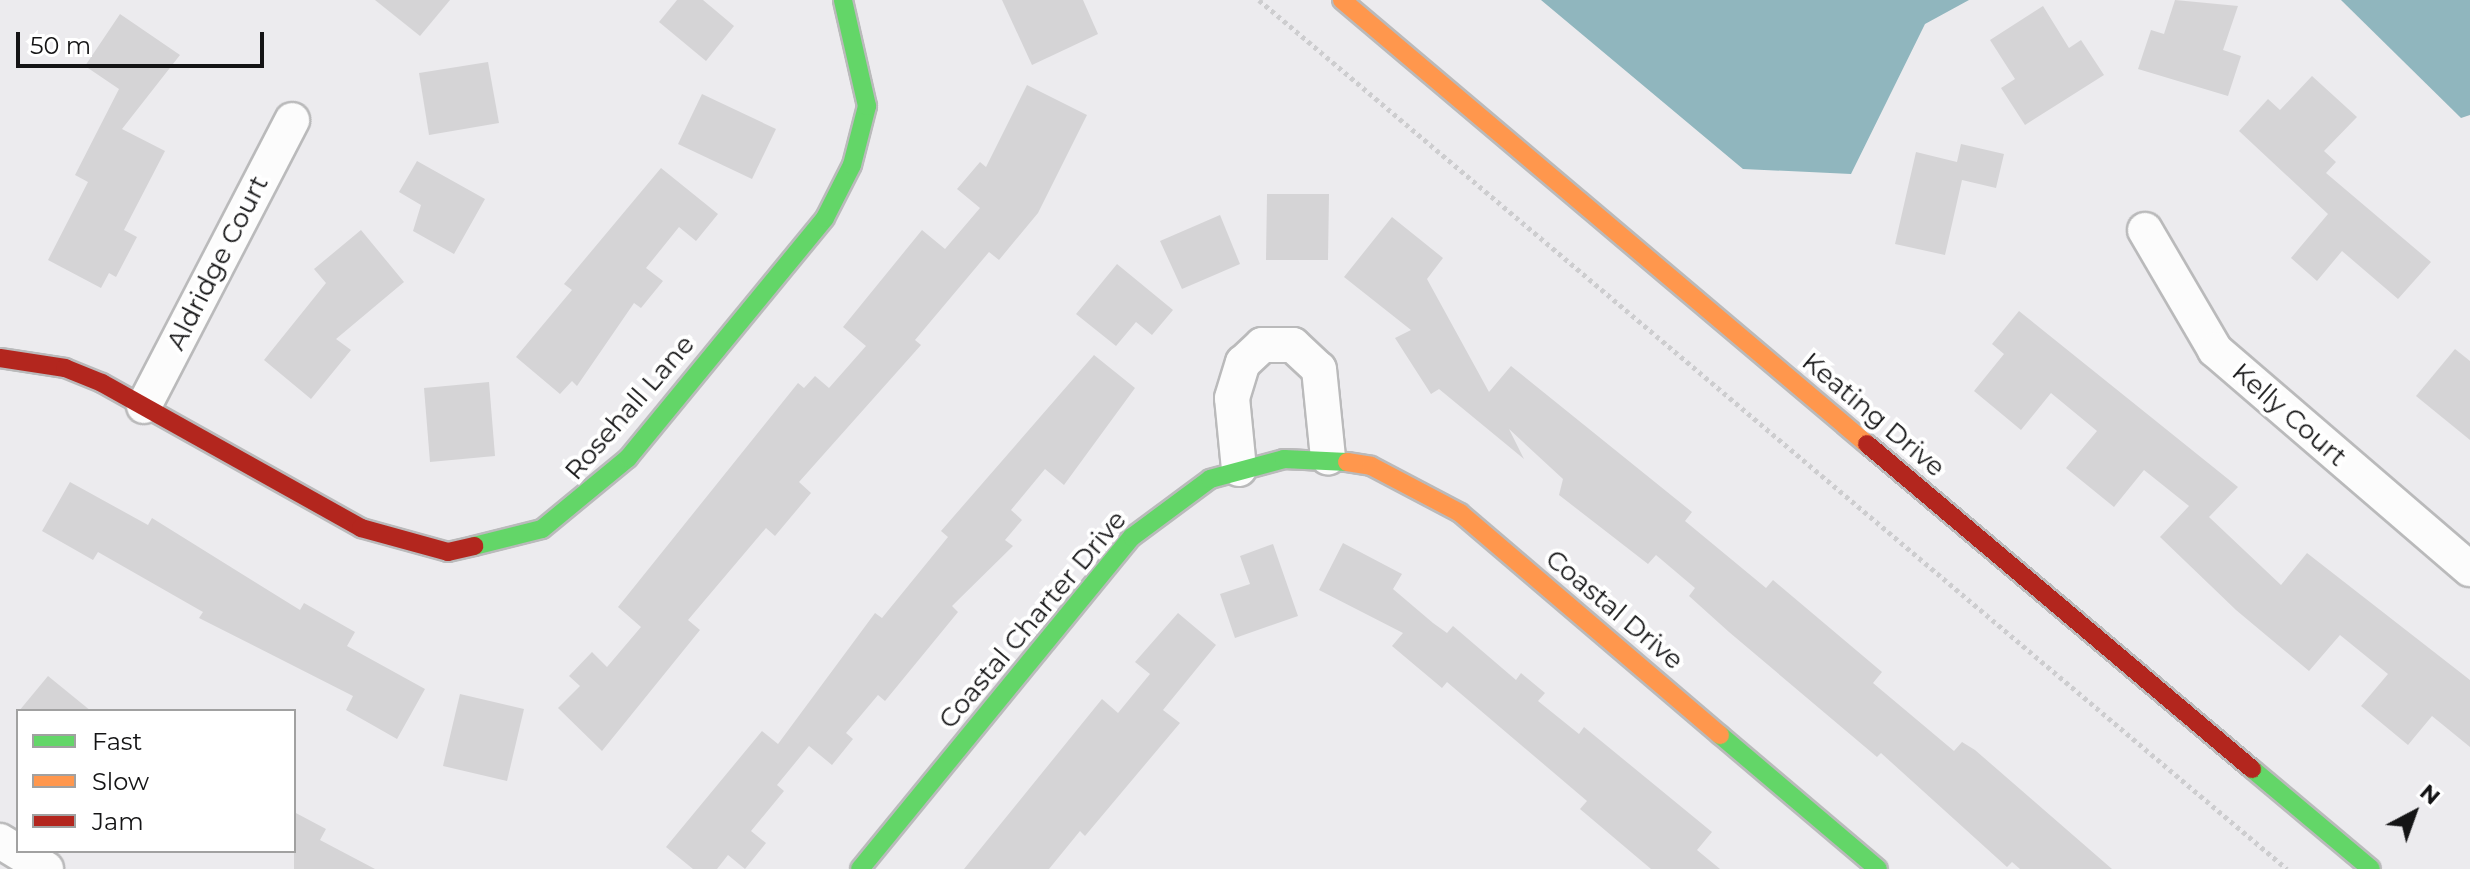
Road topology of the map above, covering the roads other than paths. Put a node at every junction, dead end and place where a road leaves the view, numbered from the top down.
1 (843, 0) edge
2 (1342, 0) edge
3 (292, 120) dead end
4 (2145, 230) dead end
5 (0, 358) edge
6 (144, 406) junction
7 (1328, 458) junction
8 (1284, 459) joint
9 (1239, 469) junction
10 (2470, 569) edge
11 (20, 853) edge
12 (46, 869) edge
13 (860, 869) edge
14 (1878, 869) edge
15 (2371, 869) edge

1 - 6 street, Rosehall Lane
2 - 15 street, Keating Drive
3 - 6 street, Aldridge Court
4 - 10 street, Kelly Court
5 - 6 street, Rosehall Lane
7 - 8 street, Coastal Drive
7 - 9 street
7 - 14 street, Coastal Drive
8 - 9 street, Coastal Charter Drive
9 - 13 street, Coastal Charter Drive
11 - 12 street

